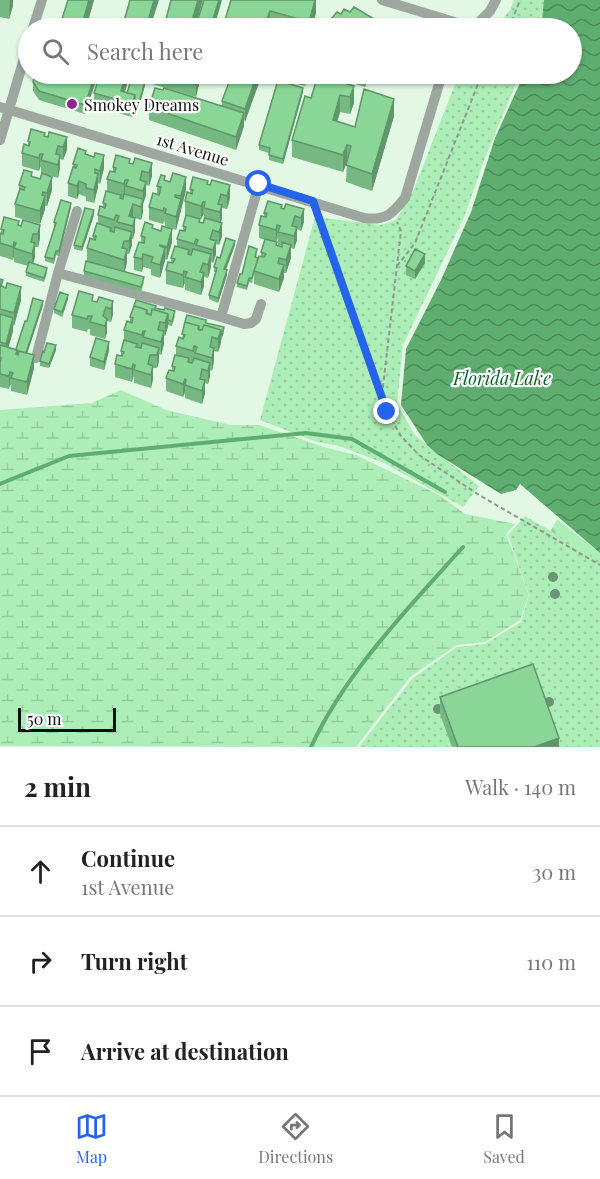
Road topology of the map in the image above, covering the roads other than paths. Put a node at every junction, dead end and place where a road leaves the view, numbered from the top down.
1 (42, 0) edge
2 (382, 0) edge
3 (496, 0) edge
4 (36, 18) edge
5 (441, 18) edge
6 (483, 18) edge
7 (18, 71) edge
8 (439, 84) edge
9 (4, 108) edge
10 (0, 140) edge
11 (259, 184) junction
12 (77, 211) dead end
13 (58, 273) junction
14 (261, 304) dead end
15 (221, 317) junction
16 (36, 358) edge

1 - 4 street
2 - 5 street
3 - 6 street
7 - 9 street
8 - 11 street, 1st Avenue
9 - 10 street
9 - 11 street, 1st Avenue
11 - 15 street
12 - 13 street
13 - 15 street
13 - 16 street
14 - 15 street

